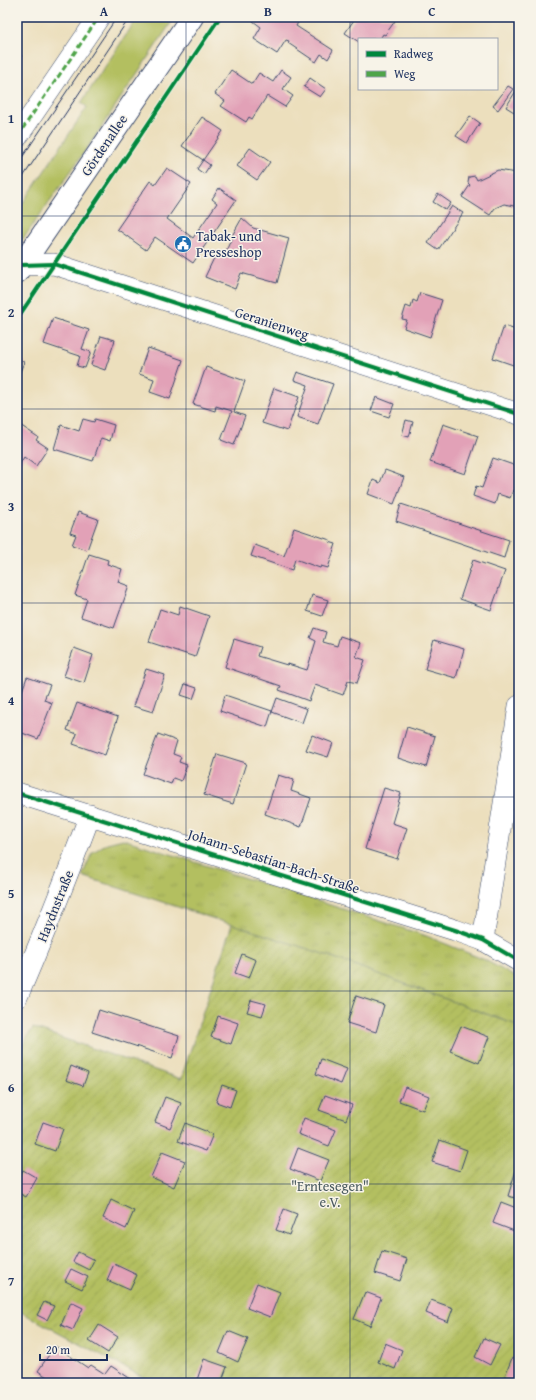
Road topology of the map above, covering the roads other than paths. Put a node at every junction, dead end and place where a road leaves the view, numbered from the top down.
1 (99, 17) edge
2 (192, 17) edge
3 (17, 137) edge
4 (19, 267) edge
5 (519, 414) edge
6 (519, 706) edge
7 (17, 793) edge
8 (90, 815) junction
9 (483, 940) junction
10 (519, 961) edge
11 (17, 997) edge

1 - 3 street
2 - 4 street, Gördenallee
4 - 5 street, Geranienweg
6 - 9 street
7 - 8 street, Johann-Sebastian-Bach-Straße
8 - 9 street, Johann-Sebastian-Bach-Straße
8 - 11 street, Haydnstraße
9 - 10 street, Johann-Sebastian-Bach-Straße

